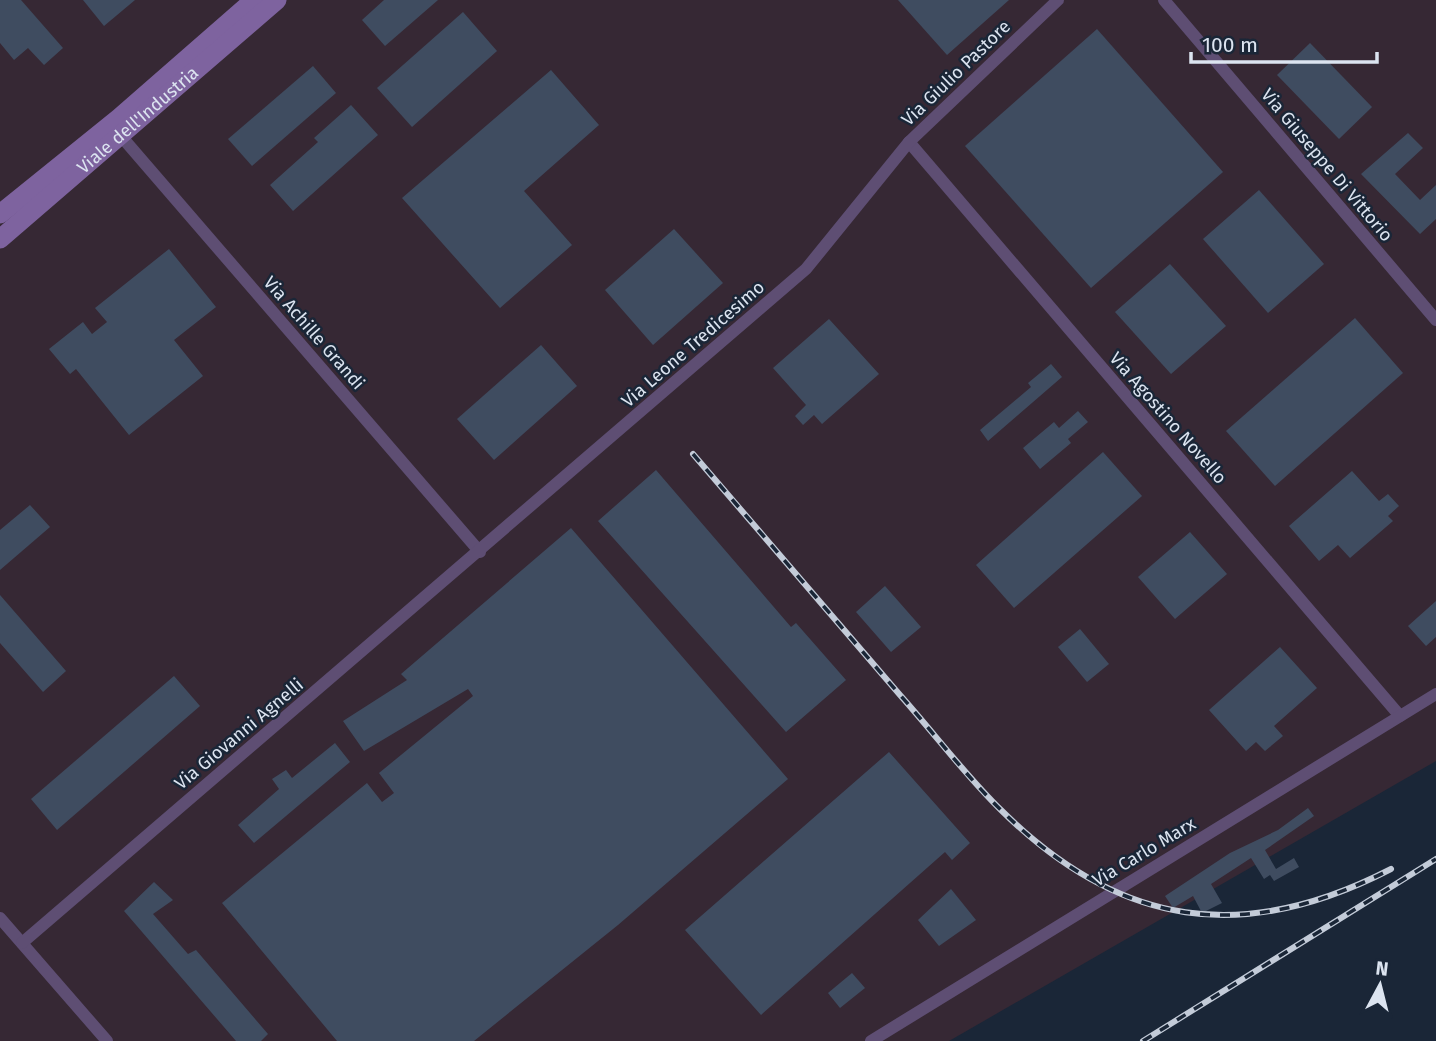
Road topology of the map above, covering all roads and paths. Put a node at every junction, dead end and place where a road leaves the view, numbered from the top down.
1 (277, 0) edge
2 (1058, 0) edge
3 (1164, 0) edge
4 (243, 4) edge
5 (121, 136) junction
6 (909, 142) junction
7 (0, 214) edge
8 (0, 239) edge
9 (1436, 320) edge
10 (480, 552) junction
11 (1436, 694) edge
12 (1400, 716) junction
13 (0, 918) edge
14 (22, 943) junction
15 (107, 1041) edge
16 (871, 1041) edge

1 - 5 main road, Viale dell'Industria
2 - 6 street, Via Giulio Pastore
3 - 9 street, Via Giuseppe Di Vittorio
4 - 7 main road, Viale dell'Industria
5 - 8 main road, Viale dell'Industria
5 - 10 street, Via Achille Grandi
6 - 10 street, Via Leone Tredicesimo
6 - 12 street, Via Agostino Novello
10 - 14 street, Via Giovanni Agnelli
11 - 12 street, Via Carlo Marx
12 - 16 street, Via Carlo Marx
13 - 14 street
14 - 15 street

